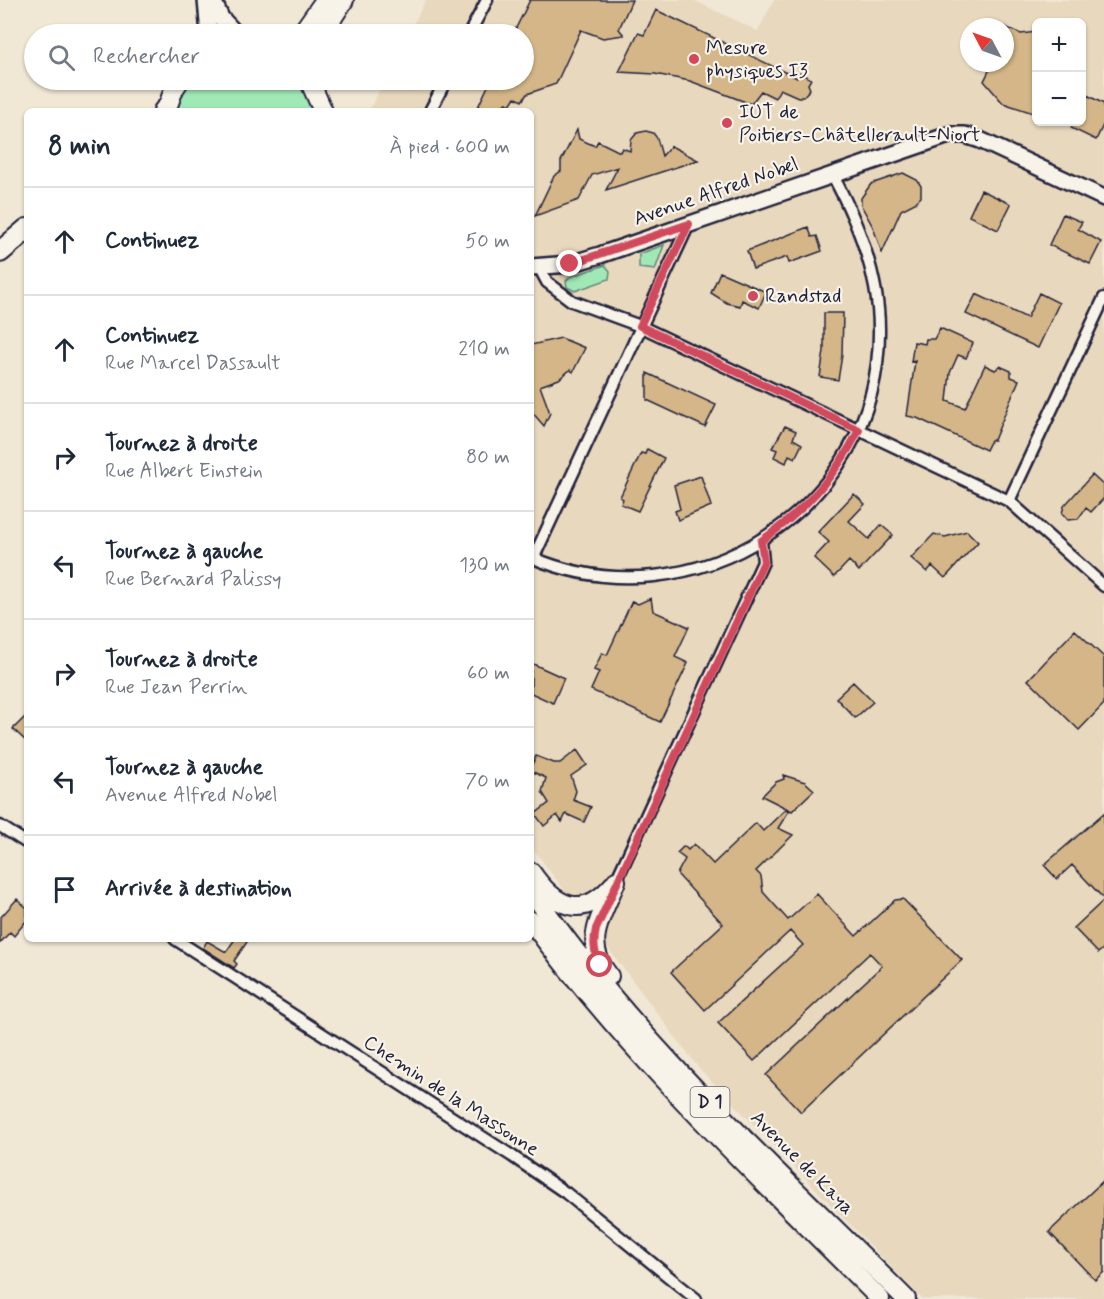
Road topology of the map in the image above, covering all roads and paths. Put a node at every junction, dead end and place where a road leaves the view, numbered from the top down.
1 (207, 0) edge
2 (213, 0) edge
3 (325, 0) edge
4 (344, 0) edge
5 (487, 0) edge
6 (208, 24) edge
7 (227, 24) edge
8 (308, 24) edge
9 (328, 24) edge
10 (475, 24) edge
11 (175, 90) edge
12 (314, 90) edge
13 (441, 90) edge
14 (166, 108) edge
15 (322, 108) edge
16 (432, 108) edge
17 (832, 174) junction
18 (1104, 198) edge
19 (689, 224) junction
20 (24, 232) edge
21 (0, 252) edge
22 (534, 266) edge
23 (1104, 298) edge
24 (640, 326) junction
25 (859, 430) junction
26 (1009, 501) junction
27 (761, 541) junction
28 (534, 554) edge
29 (534, 559) edge
30 (1104, 586) edge
31 (0, 826) edge
32 (24, 841) edge
33 (534, 876) edge
34 (616, 881) junction
35 (534, 894) edge
36 (534, 925) edge
37 (180, 942) edge
38 (693, 1084) junction
39 (696, 1299) edge
40 (880, 1299) edge
41 (906, 1299) edge

1 - 6 street
2 - 7 street
3 - 8 main road
4 - 9 main road
5 - 10 street
11 - 14 main road
12 - 15 main road
13 - 16 street
17 - 18 street, Avenue Alfred Nobel
17 - 19 street, Avenue Alfred Nobel
17 - 25 street
19 - 22 street, Avenue Alfred Nobel
19 - 24 street
20 - 21 highway
22 - 24 street
23 - 26 street
24 - 25 street
24 - 28 street
25 - 26 street
25 - 27 street
26 - 30 street
27 - 29 street
27 - 34 street
31 - 32 street
33 - 34 main road
34 - 38 main road
35 - 38 main road, Avenue de Kaya / D 1
36 - 40 main road, Avenue de Kaya / D 1
37 - 39 street, Chemin de la Massonne
38 - 41 main road, Avenue de Kaya / D 1

